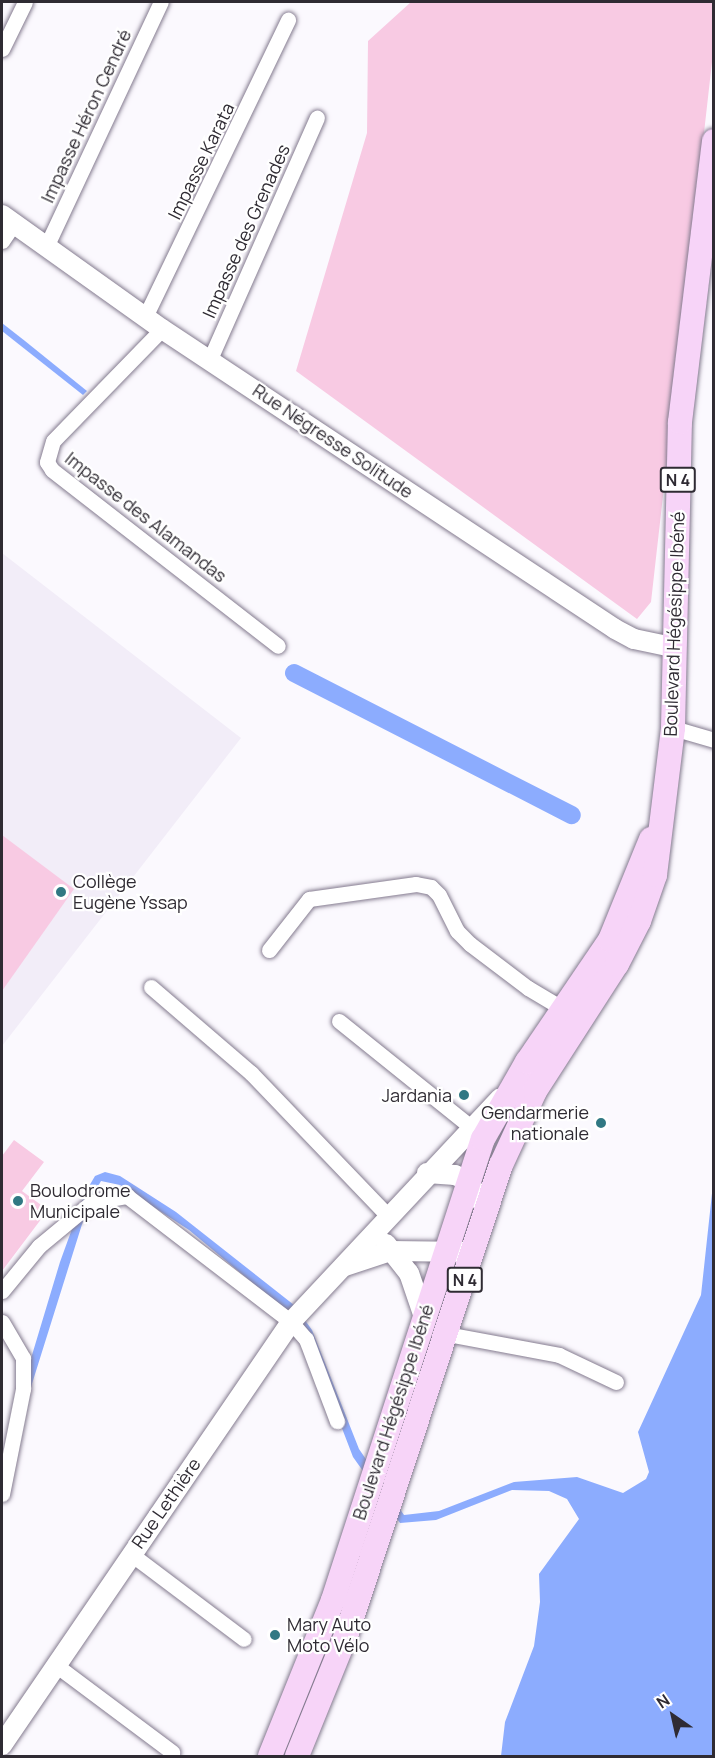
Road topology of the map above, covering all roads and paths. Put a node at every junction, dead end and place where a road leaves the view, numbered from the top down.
1 (25, 2) edge
2 (161, 2) edge
3 (288, 20) dead end
4 (2, 49) edge
5 (317, 118) dead end
6 (714, 141) edge
7 (8, 219) edge
8 (710, 220) edge
9 (2, 241) edge
10 (46, 247) junction
11 (145, 317) junction
12 (162, 329) junction
13 (210, 359) junction
14 (278, 646) dead end
15 (673, 646) junction
16 (673, 728) junction
17 (714, 740) edge
18 (660, 820) junction
19 (269, 950) dead end
20 (151, 987) dead end
21 (565, 1010) junction
22 (339, 1021) dead end
23 (510, 1089) junction
24 (472, 1128) junction
25 (427, 1173) junction
26 (468, 1181) junction
27 (487, 1210) junction
28 (382, 1220) junction
29 (390, 1251) junction
30 (445, 1252) junction
31 (474, 1252) junction
32 (340, 1269) junction
33 (2, 1291) edge
34 (424, 1317) junction
35 (2, 1322) edge
36 (291, 1322) junction
37 (447, 1334) junction
38 (616, 1382) dead end
39 (337, 1421) dead end
40 (2, 1494) edge
41 (131, 1554) junction
42 (244, 1639) dead end
43 (57, 1666) junction
44 (2, 1745) edge
45 (172, 1752) dead end
46 (270, 1756) edge
47 (297, 1756) edge

1 - 4 street
2 - 10 street, Impasse Héron Cendré
3 - 11 street, Impasse Karata
5 - 13 street, Impasse des Grenades
6 - 8 main road, Boulevard Hégésippe Ibéné / N 4
7 - 9 street
7 - 10 street, Rue Négresse Solitude
8 - 15 main road, Boulevard Hégésippe Ibéné / N 4
10 - 11 street, Rue Négresse Solitude
11 - 12 street, Rue Négresse Solitude
12 - 13 street, Rue Négresse Solitude
12 - 14 street, Impasse des Alamandas
13 - 15 street, Rue Négresse Solitude
15 - 16 main road, Boulevard Hégésippe Ibéné / N 4
16 - 17 street
16 - 18 main road, Boulevard Hégésippe Ibéné / N 4
18 - 21 main road, Boulevard Hégésippe Ibéné / N 4
18 - 27 main road, Boulevard Hégésippe Ibéné / N 4
19 - 21 street
20 - 28 street
21 - 23 main road, Boulevard Hégésippe Ibéné / N 4
22 - 24 street
23 - 24 street, Rue Lethière
23 - 26 main road, Boulevard Hégésippe Ibéné / N 4
24 - 25 street, Rue Lethière
25 - 26 street
25 - 28 street, Rue Lethière
26 - 27 street
26 - 30 main road, Boulevard Hégésippe Ibéné / N 4
27 - 31 main road, Boulevard Hégésippe Ibéné / N 4
28 - 29 street
28 - 32 street, Rue Lethière
29 - 30 street, Rue Lethière
29 - 32 street, Rue Lethière
29 - 34 street
30 - 31 street, Rue Lethière
30 - 34 main road, Boulevard Hégésippe Ibéné / N 4
31 - 37 main road, Boulevard Hégésippe Ibéné / N 4
32 - 36 street, Rue Lethière
33 - 36 street
34 - 46 main road, Boulevard Hégésippe Ibéné / N 4
35 - 40 street
36 - 39 street
36 - 41 street, Rue Lethière
37 - 38 street
37 - 47 main road, Boulevard Hégésippe Ibéné / N 4
41 - 42 street
41 - 43 street, Rue Lethière
43 - 44 street, Rue Lethière
43 - 45 street

